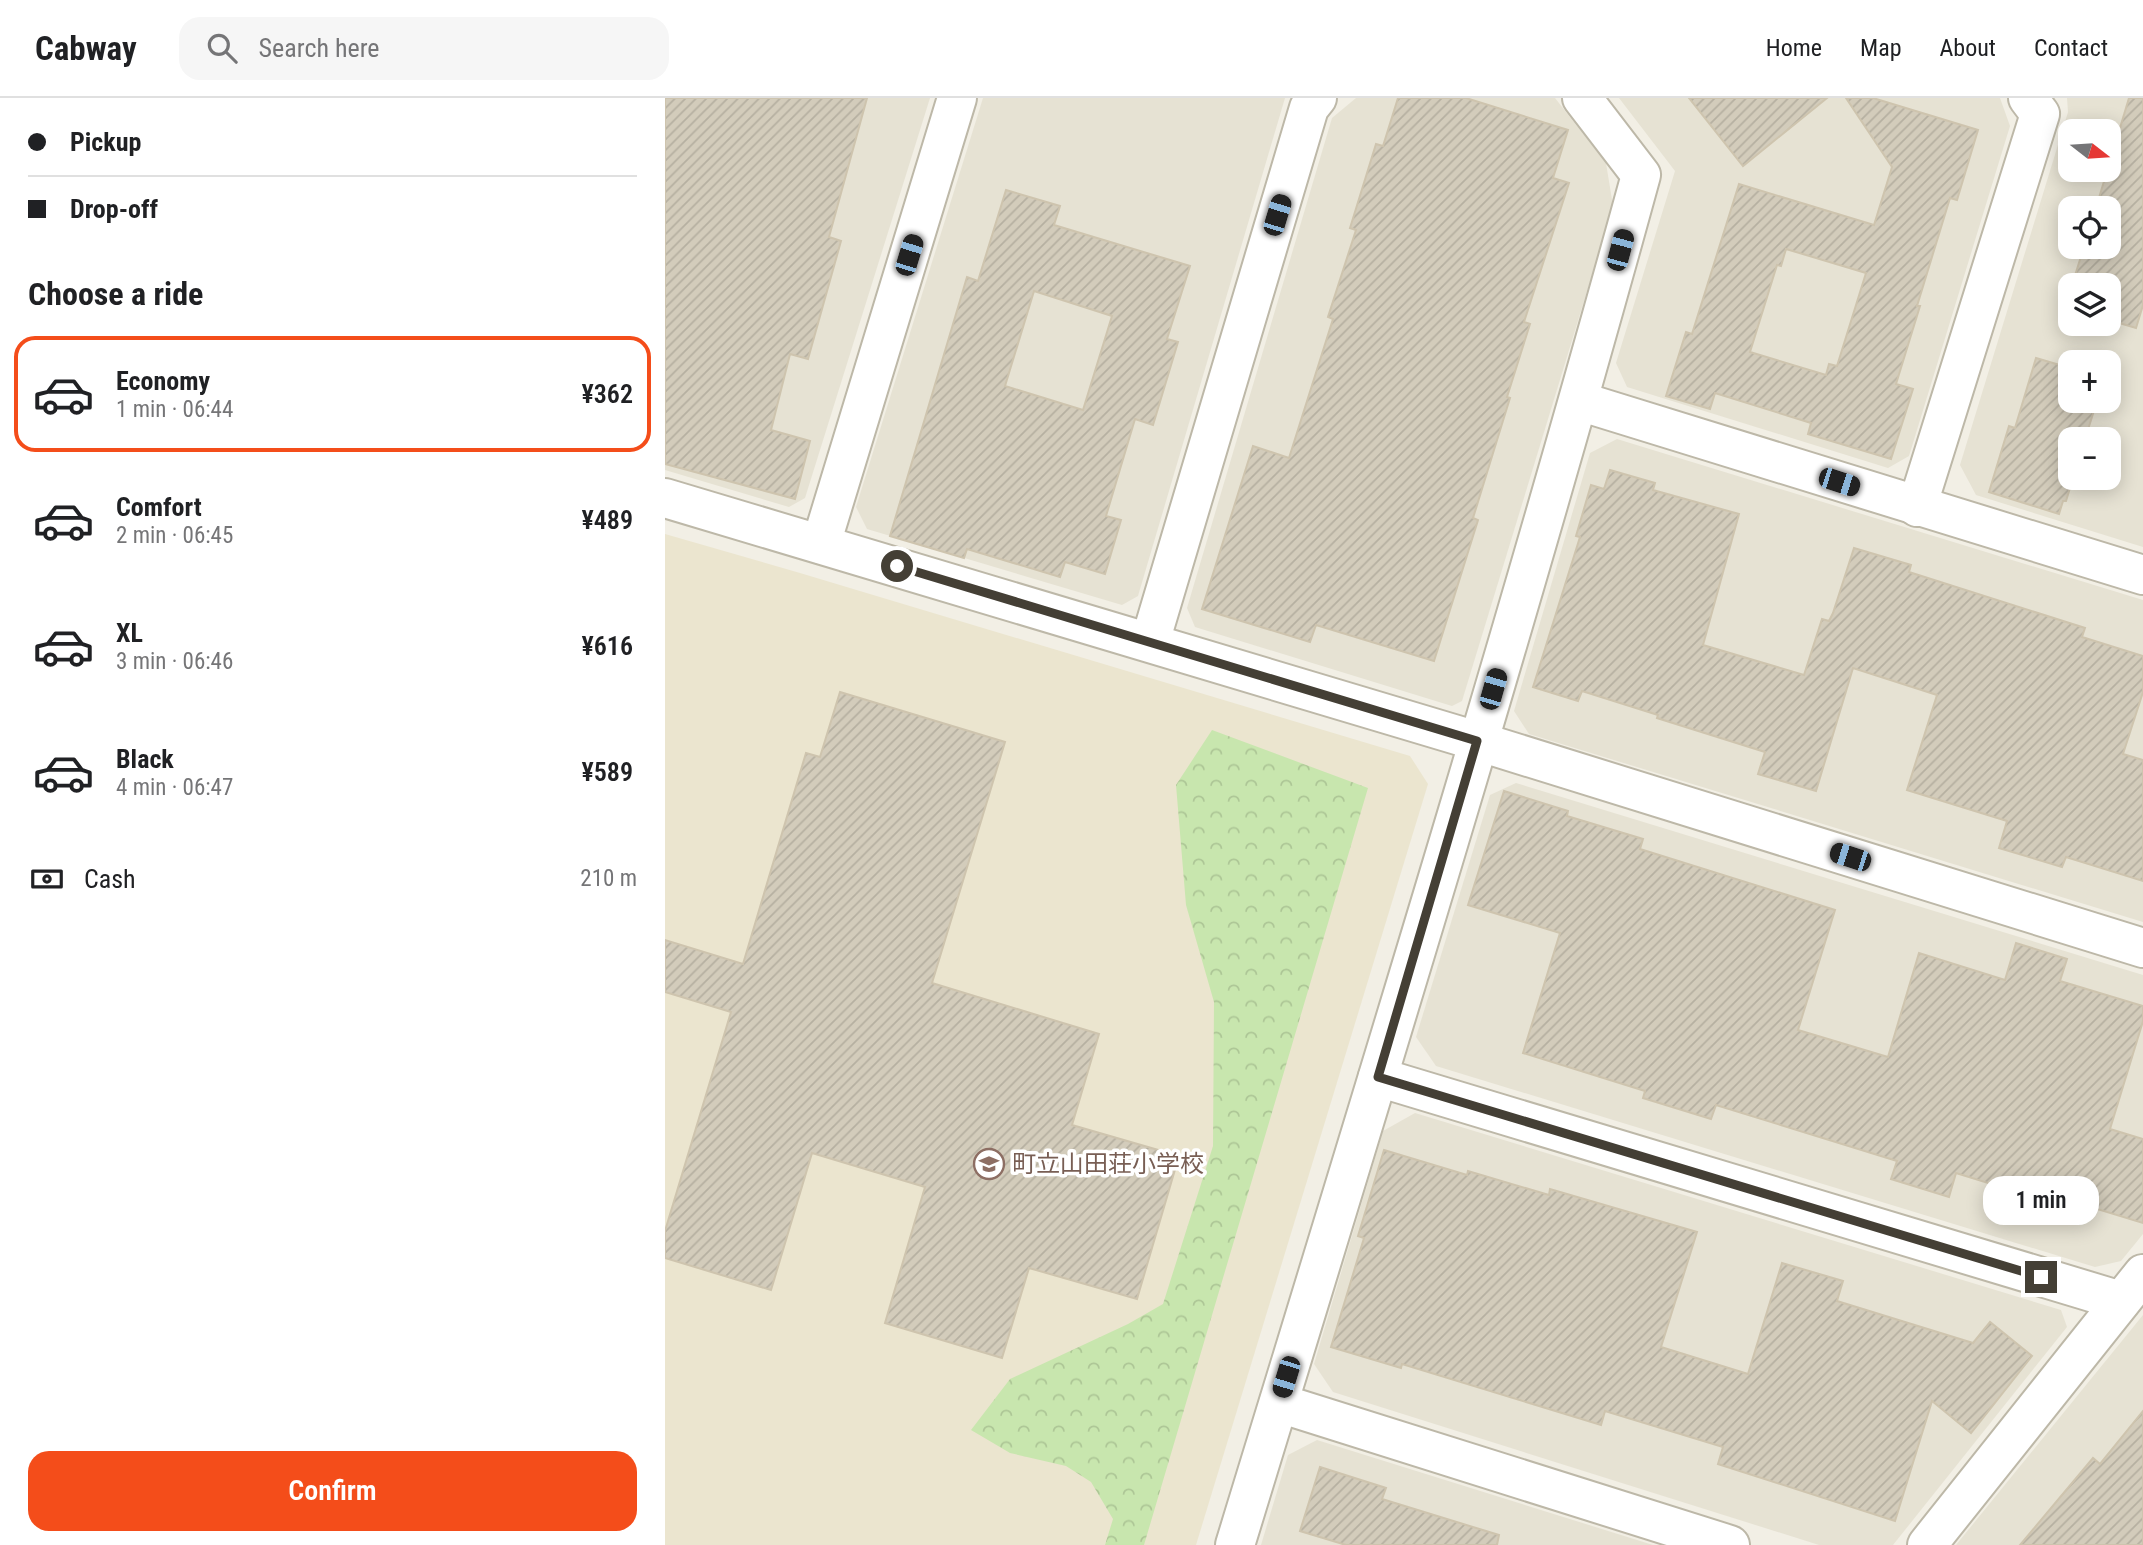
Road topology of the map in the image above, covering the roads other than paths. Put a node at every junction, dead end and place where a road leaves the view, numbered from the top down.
1 (957, 98) edge
2 (1317, 98) edge
3 (1582, 98) edge
4 (2028, 98) edge
5 (1579, 401) junction
6 (665, 498) edge
7 (1917, 507) junction
8 (821, 544) junction
9 (2143, 575) edge
10 (1150, 642) junction
11 (1477, 741) junction
12 (2143, 948) edge
13 (1378, 1077) junction
14 (2132, 1288) edge
15 (1279, 1403) junction
16 (1235, 1545) edge
17 (1730, 1545) edge
18 (1927, 1545) edge

1 - 8 street
2 - 10 street
3 - 5 street
4 - 7 street
5 - 7 street
5 - 11 street
6 - 8 street
7 - 9 street
8 - 10 street
10 - 11 street
11 - 12 street
11 - 13 street
13 - 14 street
13 - 15 street
14 - 18 street
15 - 16 street
15 - 17 street

